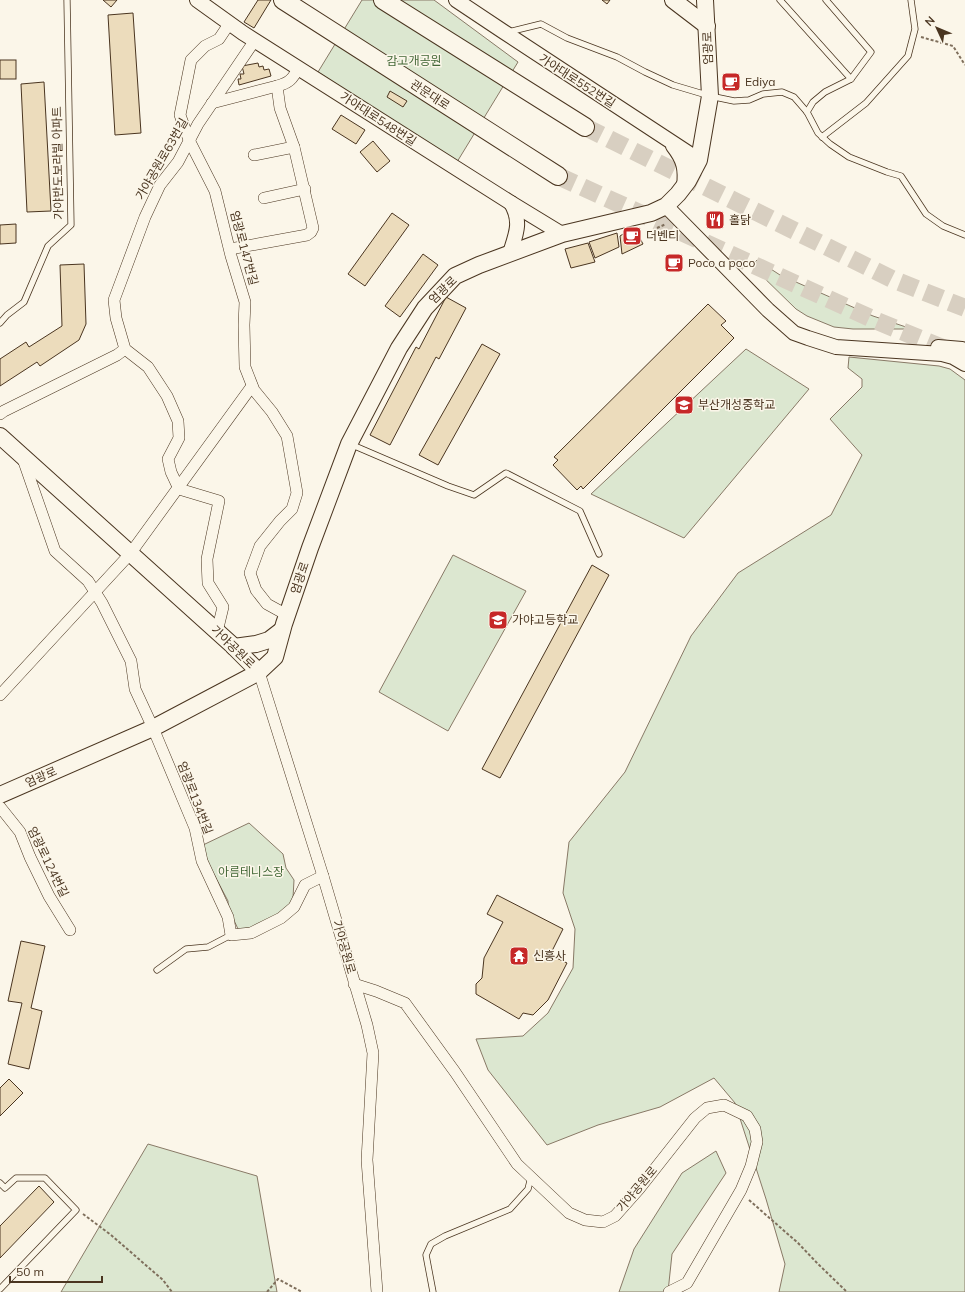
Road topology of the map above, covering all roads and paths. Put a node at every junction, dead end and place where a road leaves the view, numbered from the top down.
1 (67, 0) edge
2 (196, 0) edge
3 (283, 0) edge
4 (383, 0) edge
5 (456, 0) edge
6 (673, 0) edge
7 (705, 0) edge
8 (780, 0) edge
9 (826, 0) edge
10 (911, 0) edge
11 (229, 24) junction
12 (707, 26) junction
13 (504, 32) junction
14 (914, 35) junction
15 (255, 40) junction
16 (965, 65) edge
17 (298, 68) junction
18 (851, 80) junction
19 (277, 86) junction
20 (710, 96) junction
21 (212, 102) junction
22 (807, 112) junction
23 (585, 127) tunnel mouth
24 (822, 137) junction
25 (189, 140) junction
26 (670, 141) junction
27 (294, 147) junction
28 (254, 155) dead end
29 (699, 160) junction
30 (558, 176) tunnel mouth
31 (684, 186) junction
32 (304, 189) junction
33 (264, 198) dead end
34 (669, 203) junction
35 (511, 204) junction
36 (654, 220) junction
37 (675, 222) junction
38 (562, 234) junction
39 (965, 235) edge
40 (230, 249) junction
41 (510, 254) junction
42 (0, 323) edge
43 (125, 349) junction
44 (965, 351) edge
45 (965, 364) edge
46 (252, 386) junction
47 (0, 414) edge
48 (0, 436) edge
49 (349, 444) junction
50 (22, 456) junction
51 (178, 487) junction
52 (130, 554) junction
53 (599, 554) dead end
54 (95, 592) junction
55 (287, 615) junction
56 (282, 630) junction
57 (217, 632) junction
58 (234, 647) junction
59 (259, 672) junction
60 (0, 695) edge
61 (153, 728) junction
62 (0, 795) edge
63 (0, 807) edge
64 (323, 876) junction
65 (70, 930) dead end
66 (231, 934) junction
67 (156, 970) dead end
68 (354, 984) junction
69 (531, 1177) junction
70 (0, 1183) edge
71 (740, 1192) junction
72 (76, 1210) junction
73 (0, 1289) edge
74 (172, 1292) edge
75 (267, 1292) edge
76 (302, 1292) edge
77 (376, 1292) edge
78 (433, 1292) edge
79 (669, 1292) edge
80 (847, 1292) edge

1 - 42 lane, 가야반도보라빌 아파트
2 - 11 street, 가야대로548번길
3 - 30 highway, 관문대로
4 - 23 highway
5 - 13 street, 가야대로552번길
6 - 12 main road
7 - 12 main road, 엄광로
8 - 18 lane
9 - 18 lane
10 - 14 lane
11 - 15 street, 가야대로548번길
11 - 25 street, 엄광로147번길
12 - 20 main road, 엄광로
13 - 20 lane
13 - 26 street, 가야대로552번길
14 - 16 path
14 - 24 lane
15 - 17 street, 가야대로548번길
15 - 21 street, 가야공원로63번길
17 - 19 street
17 - 35 street, 가야대로548번길
18 - 22 lane
19 - 21 street
19 - 27 street
20 - 22 lane
20 - 29 main road, 엄광로
21 - 25 street, 가야공원로63번길
22 - 24 lane
24 - 39 lane
25 - 40 street, 엄광로147번길
25 - 43 street, 가야공원로63번길
26 - 29 street, 가야대로552번길
26 - 31 street
27 - 28 street
27 - 32 street
29 - 31 main road, 엄광로
31 - 34 main road, 엄광로
32 - 33 street
32 - 40 street
34 - 36 main road, 엄광로
34 - 37 street
34 - 44 street
35 - 38 street, 가야대로548번길
35 - 41 street
36 - 37 street
36 - 37 path
36 - 38 main road, 엄광로
37 - 45 street
38 - 41 main road, 엄광로
40 - 46 street, 엄광로147번길
41 - 49 main road, 엄광로
43 - 47 street
43 - 51 street
46 - 51 street
46 - 55 street, 엄광로147번길
48 - 50 main road, 가야공원로
49 - 53 lane
49 - 55 main road, 엄광로
50 - 52 main road, 가야공원로
50 - 54 street, 엄광로134번길
51 - 52 street
51 - 57 street
52 - 54 street
52 - 57 main road, 가야공원로
54 - 60 street
54 - 61 street, 엄광로134번길
55 - 56 main road, 엄광로
56 - 58 main road
56 - 59 main road, 엄광로
57 - 58 main road, 가야공원로
58 - 59 main road, 가야공원로
59 - 61 main road, 엄광로
59 - 64 street, 가야공원로
61 - 62 main road, 엄광로
61 - 66 street, 엄광로134번길
63 - 65 street, 엄광로124번길
64 - 66 street
64 - 68 street, 가야공원로
66 - 67 lane
68 - 69 street, 가야공원로
68 - 77 street, 가야공원로
69 - 71 street, 가야공원로
69 - 78 lane
70 - 72 lane
71 - 79 street, 가야공원로
71 - 80 path
72 - 73 lane
72 - 74 path
75 - 76 path

